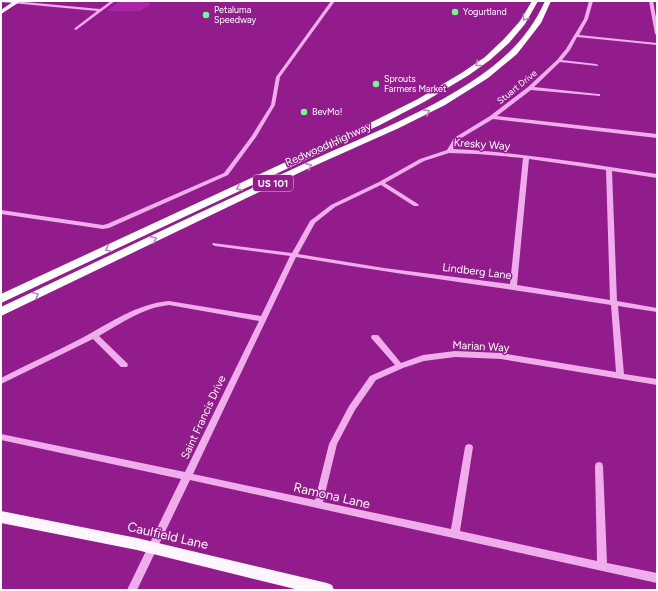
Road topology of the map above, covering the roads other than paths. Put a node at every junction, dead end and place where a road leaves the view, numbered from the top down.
1 (1, 1) edge
2 (113, 1) edge
3 (333, 1) edge
4 (527, 1) edge
5 (535, 1) edge
6 (548, 1) edge
7 (555, 1) edge
8 (591, 1) edge
9 (651, 1) edge
10 (17, 2) edge
11 (100, 10) junction
12 (1, 12) edge
13 (536, 27) junction
14 (76, 29) dead end
15 (512, 33) junction
16 (657, 34) edge
17 (577, 36) junction
18 (657, 44) edge
19 (559, 61) junction
20 (596, 65) dead end
21 (530, 88) junction
22 (598, 95) dead end
23 (492, 117) junction
24 (657, 136) edge
25 (449, 151) junction
26 (526, 157) junction
27 (609, 170) junction
28 (657, 176) edge
29 (381, 183) junction
30 (416, 205) dead end
31 (1, 212) edge
32 (215, 244) dead end
33 (294, 255) junction
34 (513, 287) junction
35 (1, 299) edge
36 (614, 303) junction
37 (657, 310) edge
38 (1, 312) edge
39 (263, 319) junction
40 (94, 335) junction
41 (375, 337) dead end
42 (124, 365) dead end
43 (400, 366) junction
44 (620, 376) junction
45 (1, 381) edge
46 (657, 382) edge
47 (1, 437) edge
48 (469, 446) dead end
49 (599, 466) dead end
50 (188, 476) junction
51 (318, 505) junction
52 (1, 517) edge
53 (455, 535) junction
54 (154, 548) junction
55 (602, 566) junction
56 (657, 578) edge
57 (132, 590) edge
58 (327, 590) edge

1 - 10 street
2 - 11 street
3 - 31 street
4 - 15 highway
5 -> 15 highway, Redwood Highway / US 101
6 - 13 highway, Redwood Highway / US 101
7 - 13 highway
8 - 17 street, Stuart Drive
9 - 16 street
10 - 11 street
10 - 12 main road
11 - 14 street
38 -> 13 highway, Redwood Highway / US 101
15 -> 35 highway, Redwood Highway / US 101
17 - 18 street
17 - 19 street, Stuart Drive
19 - 20 street
19 - 21 street, Stuart Drive
21 - 22 street
21 - 23 street, Stuart Drive
23 - 24 street
23 - 25 street, Stuart Drive
25 - 26 street, Kresky Way
25 - 29 street, Kresky Way
26 - 27 street, Kresky Way
26 - 34 street
27 - 28 street, Kresky Way
27 - 36 street
29 - 30 street
29 - 33 street, Kresky Way
32 - 33 street, Lindberg Lane
33 - 34 street, Lindberg Lane
33 - 39 street, Saint Francis Drive
34 - 36 street, Lindberg Lane
36 - 37 street, Lindberg Lane
36 - 44 street
39 - 40 street
39 - 50 street, Saint Francis Drive
40 - 42 street
40 - 45 street
41 - 43 street
43 - 44 street, Marian Way
43 - 51 street, Marian Way
44 - 46 street, Marian Way
47 - 50 street, Ramona Lane
48 - 53 street
49 - 55 street
50 - 51 street, Ramona Lane
50 - 54 street, Saint Francis Drive
51 - 53 street, Ramona Lane
52 - 54 main road, Caulfield Lane
53 - 55 street, Ramona Lane
54 - 57 street, Saint Francis Drive
54 - 58 main road, Caulfield Lane
55 - 56 street, Ramona Lane

